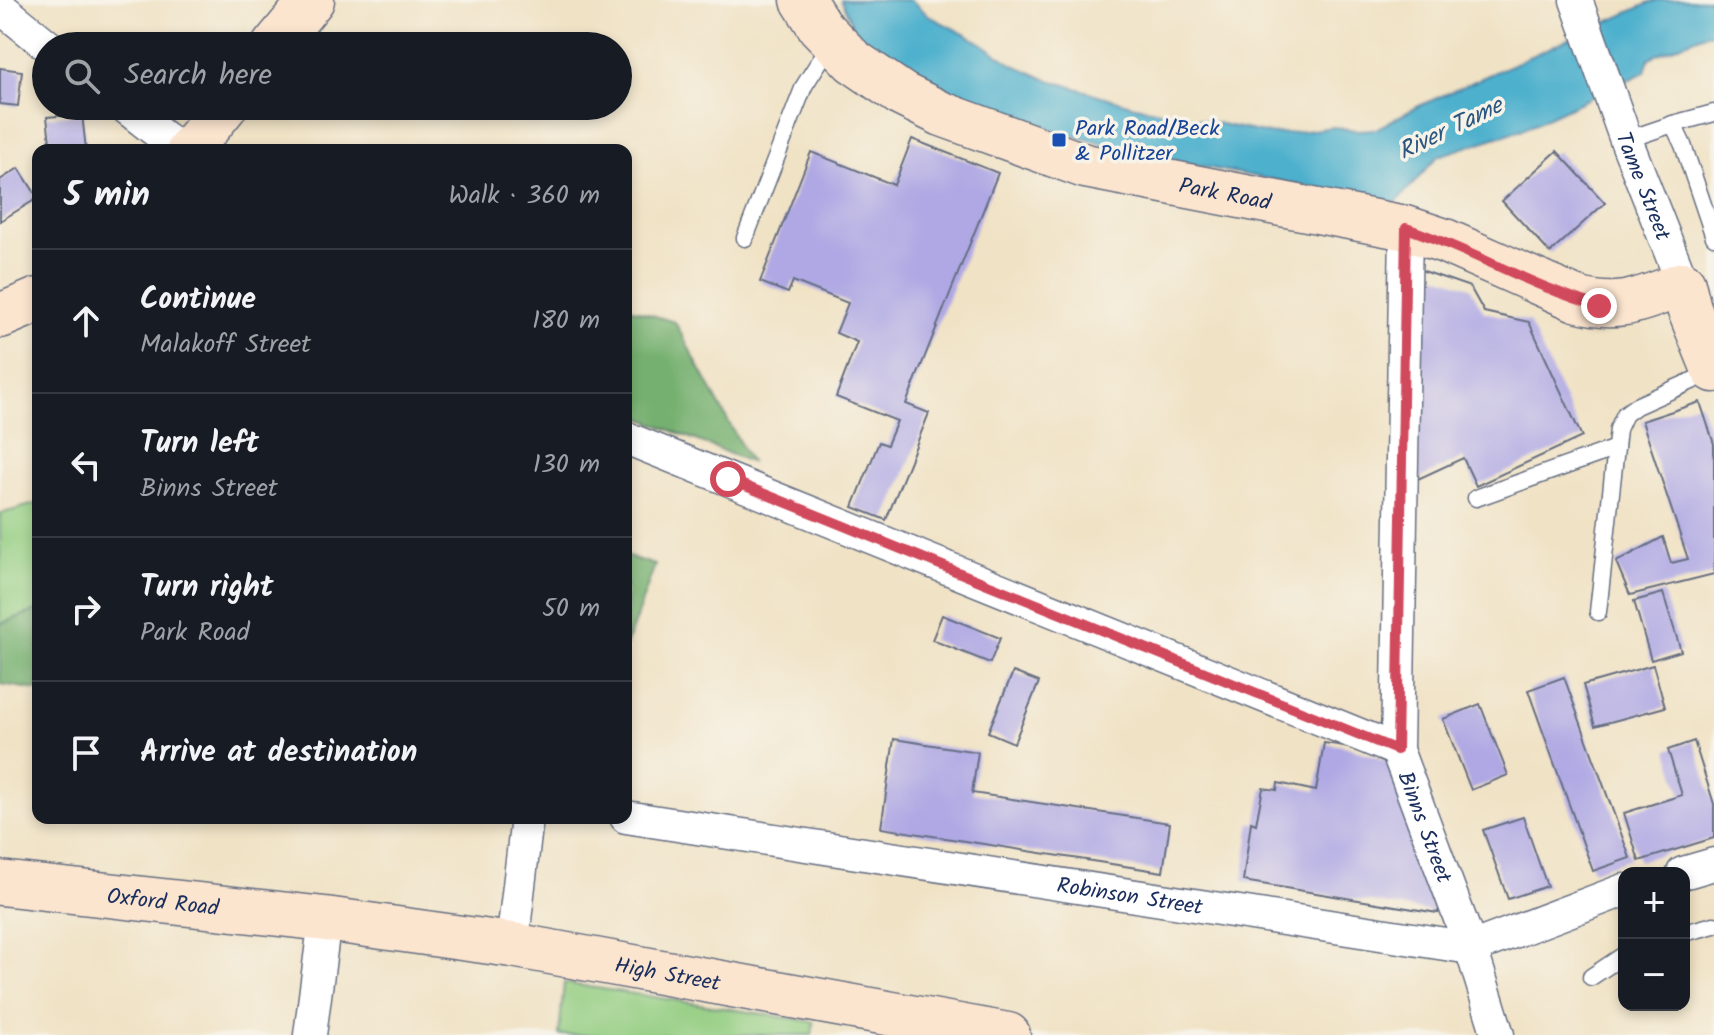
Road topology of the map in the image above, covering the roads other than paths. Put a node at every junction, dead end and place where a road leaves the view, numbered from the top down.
1 (312, 0) edge
2 (803, 0) edge
3 (1579, 6) edge
4 (2, 12) edge
5 (286, 32) edge
6 (32, 34) edge
7 (832, 41) junction
8 (1714, 113) edge
9 (142, 120) edge
10 (214, 120) edge
11 (1673, 124) junction
12 (1622, 127) junction
13 (172, 144) edge
14 (194, 144) edge
15 (1406, 228) junction
16 (1714, 237) edge
17 (745, 238) dead end
18 (1683, 284) junction
19 (32, 303) edge
20 (0, 316) edge
21 (1712, 362) edge
22 (632, 440) edge
23 (1616, 448) junction
24 (1476, 498) dead end
25 (1598, 612) dead end
26 (1397, 750) junction
27 (632, 818) edge
28 (526, 824) edge
29 (1714, 864) edge
30 (1690, 871) edge
31 (0, 883) edge
32 (1618, 899) edge
33 (325, 919) junction
34 (1714, 925) edge
35 (1690, 931) edge
36 (512, 945) junction
37 (1471, 948) junction
38 (1618, 959) edge
39 (1591, 977) dead end
40 (310, 1035) edge
41 (1008, 1035) edge
42 (1498, 1035) edge

1 - 5 main road
2 - 7 main road, Park Road
3 - 12 street, Tame Street
4 - 6 street
7 - 15 main road, Park Road
7 - 17 lane
8 - 11 lane
9 - 13 street
10 - 14 main road
11 - 12 lane
11 - 16 lane
12 - 18 street, Tame Street
15 - 18 main road, Park Road
15 - 26 street, Binns Street
18 - 21 main road, Tame Street
19 - 20 main road
21 - 23 lane
22 - 26 street
23 - 24 lane
23 - 25 lane
26 - 37 street, Binns Street
27 - 37 street, Robinson Street
28 - 36 street
29 - 30 street
31 - 33 main road, Oxford Road
32 - 37 street, Robinson Street
33 - 36 main road, High Street
33 - 40 street
34 - 35 lane
36 - 41 main road, High Street
37 - 42 street, Binns Street
38 - 39 lane

